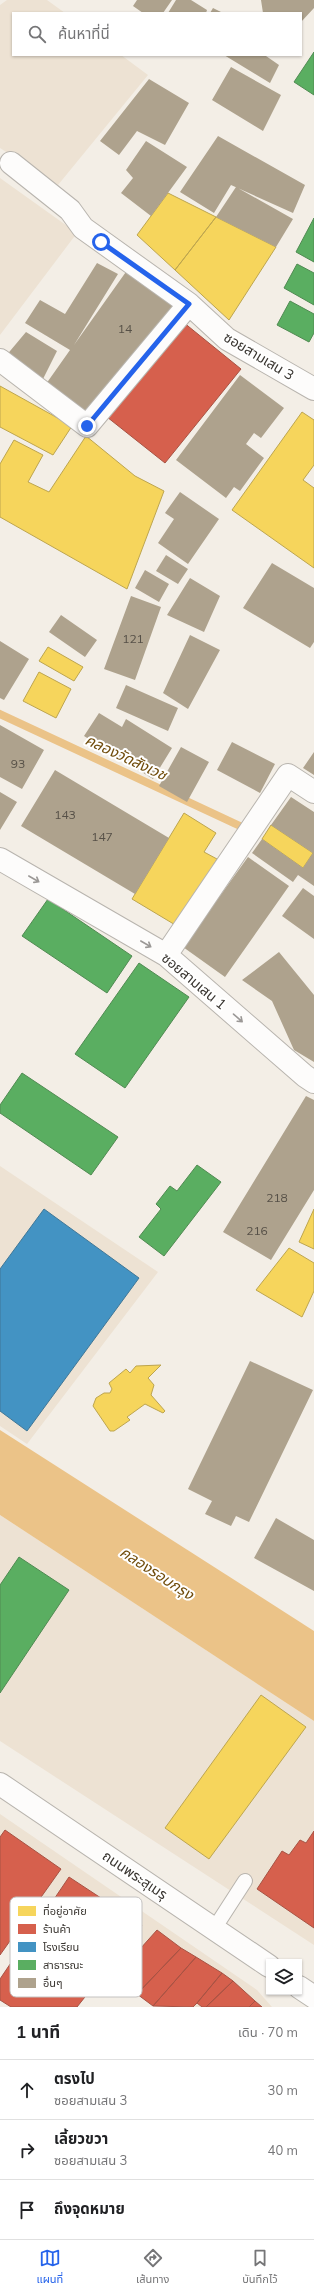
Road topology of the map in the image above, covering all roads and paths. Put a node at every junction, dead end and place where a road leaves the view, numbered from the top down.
1 (11, 163) dead end
2 (189, 304) junction
3 (0, 360) edge
4 (314, 389) edge
5 (314, 792) edge
6 (0, 859) edge
7 (166, 955) junction
8 (314, 1082) edge
9 (0, 1784) edge
10 (245, 1881) dead end
11 (214, 1929) junction
12 (266, 1964) edge
13 (302, 1989) edge
14 (314, 1998) edge

1 - 2 street, ซอยสามเสน 3
2 - 3 street
2 - 4 street, ซอยสามเสน 3
5 - 7 street
6 -> 7 street, ซอยสามเสน 1
7 -> 8 street, ซอยสามเสน 1
9 - 11 street, ถนนพระสุเมรุ
10 - 11 lane
11 - 12 street, ถนนพระสุเมรุ
13 - 14 street

